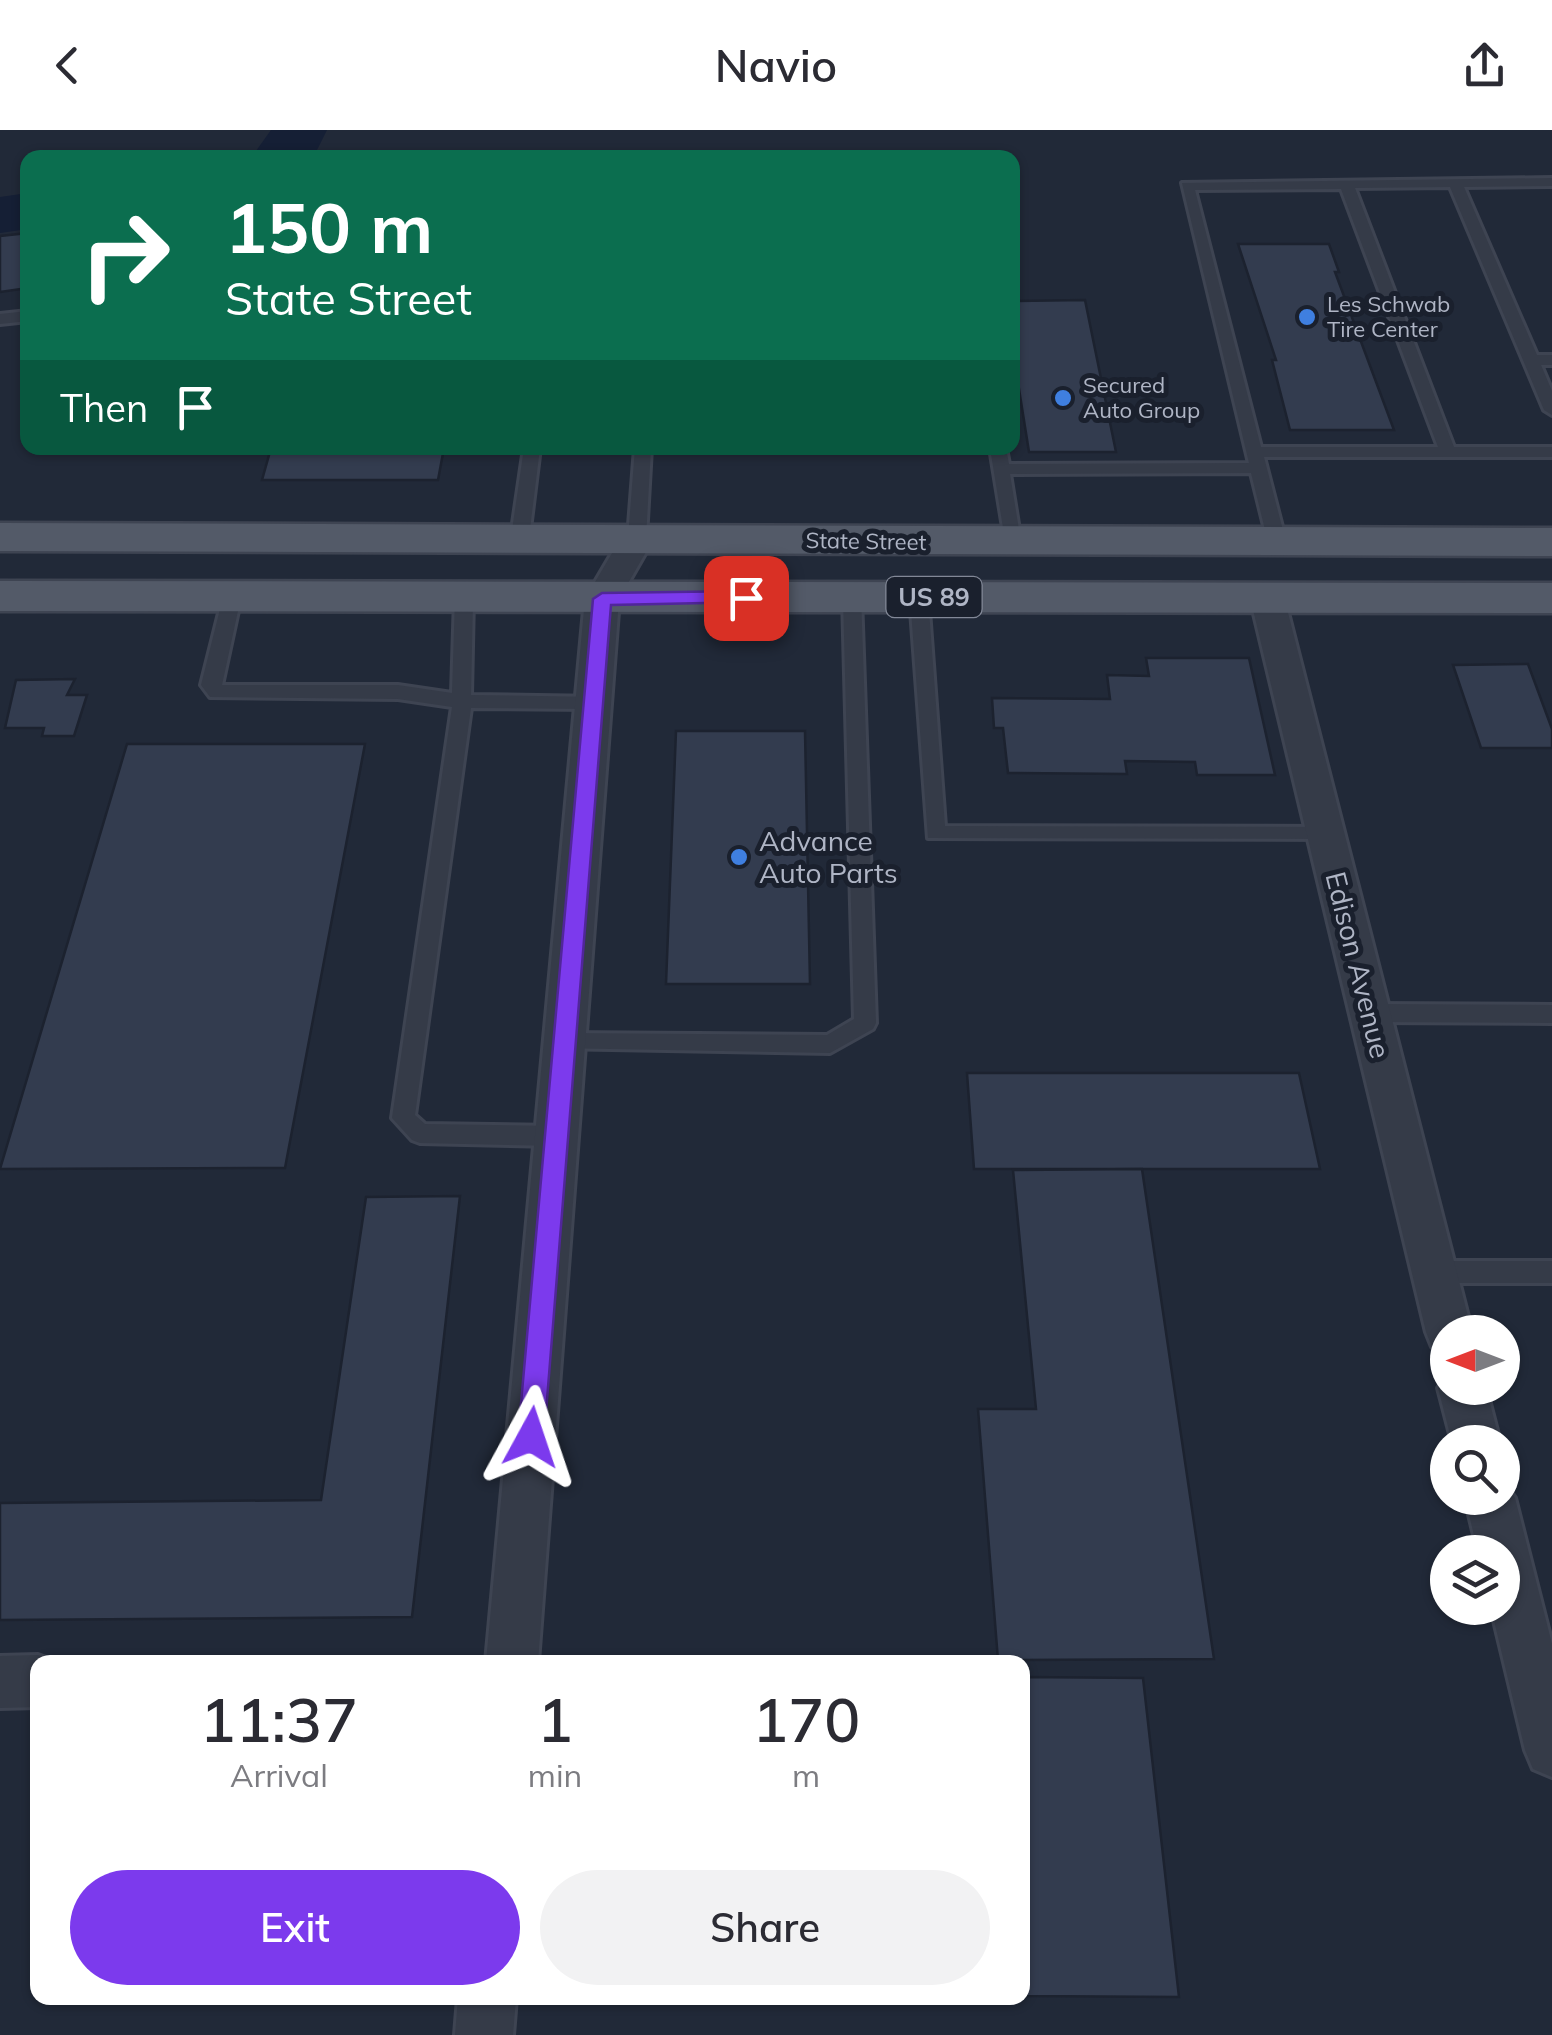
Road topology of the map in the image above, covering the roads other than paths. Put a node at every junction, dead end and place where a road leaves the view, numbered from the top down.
1 (1552, 182) edge
2 (1455, 183) junction
3 (1346, 184) junction
4 (1531, 360) junction
5 (1552, 360) edge
6 (1552, 410) edge
7 (1448, 452) junction
8 (1552, 452) edge
9 (531, 455) edge
10 (643, 455) edge
11 (999, 455) edge
12 (1257, 460) junction
13 (1002, 470) junction
14 (0, 536) edge
15 (520, 538) junction
16 (637, 538) junction
17 (1012, 542) junction
18 (1277, 542) junction
19 (1552, 542) edge
20 (0, 596) edge
21 (232, 597) junction
22 (852, 597) junction
23 (919, 597) junction
24 (1266, 597) junction
25 (464, 598) junction
26 (1552, 598) edge
27 (602, 599) junction
28 (459, 700) junction
29 (593, 702) junction
30 (1325, 834) junction
31 (1370, 1013) junction
32 (1552, 1014) edge
33 (563, 1042) junction
34 (556, 1136) junction
35 (1434, 1272) junction
36 (1552, 1272) edge
37 (1445, 1315) edge
38 (1494, 1515) edge
39 (513, 1655) edge
40 (0, 1682) edge
41 (30, 1682) edge
42 (1551, 1741) edge
43 (486, 2005) edge
44 (484, 2035) edge

1 - 2 lane
2 - 3 lane
2 - 4 lane
3 - 7 lane
3 - 12 lane
4 - 5 lane
4 - 6 lane
7 - 8 lane
7 - 12 lane
9 - 15 lane
10 - 16 lane
11 - 13 lane
12 - 13 lane
12 - 18 lane
13 - 17 lane
14 - 15 main road, State Street / US 89
15 - 16 main road, State Street / US 89
16 - 17 main road, State Street / US 89
16 - 27 street
17 - 18 main road, State Street / US 89
18 - 19 main road, State Street / US 89
20 - 21 main road, US 89
21 - 25 main road, US 89
21 - 28 lane
22 - 23 main road, US 89
22 - 27 main road, US 89
22 - 33 lane
23 - 24 main road, US 89
23 - 30 lane
24 - 26 main road, US 89
24 - 30 street, Edison Avenue
25 - 27 main road, US 89
25 - 28 lane
27 - 29 street
28 - 29 lane
28 - 34 lane
29 - 33 street
30 - 31 street, Edison Avenue
31 - 32 lane
31 - 35 street, Edison Avenue
33 - 34 street
34 - 39 street
35 - 36 lane
35 - 37 street, Edison Avenue
38 - 42 street
40 - 41 street
43 - 44 street

